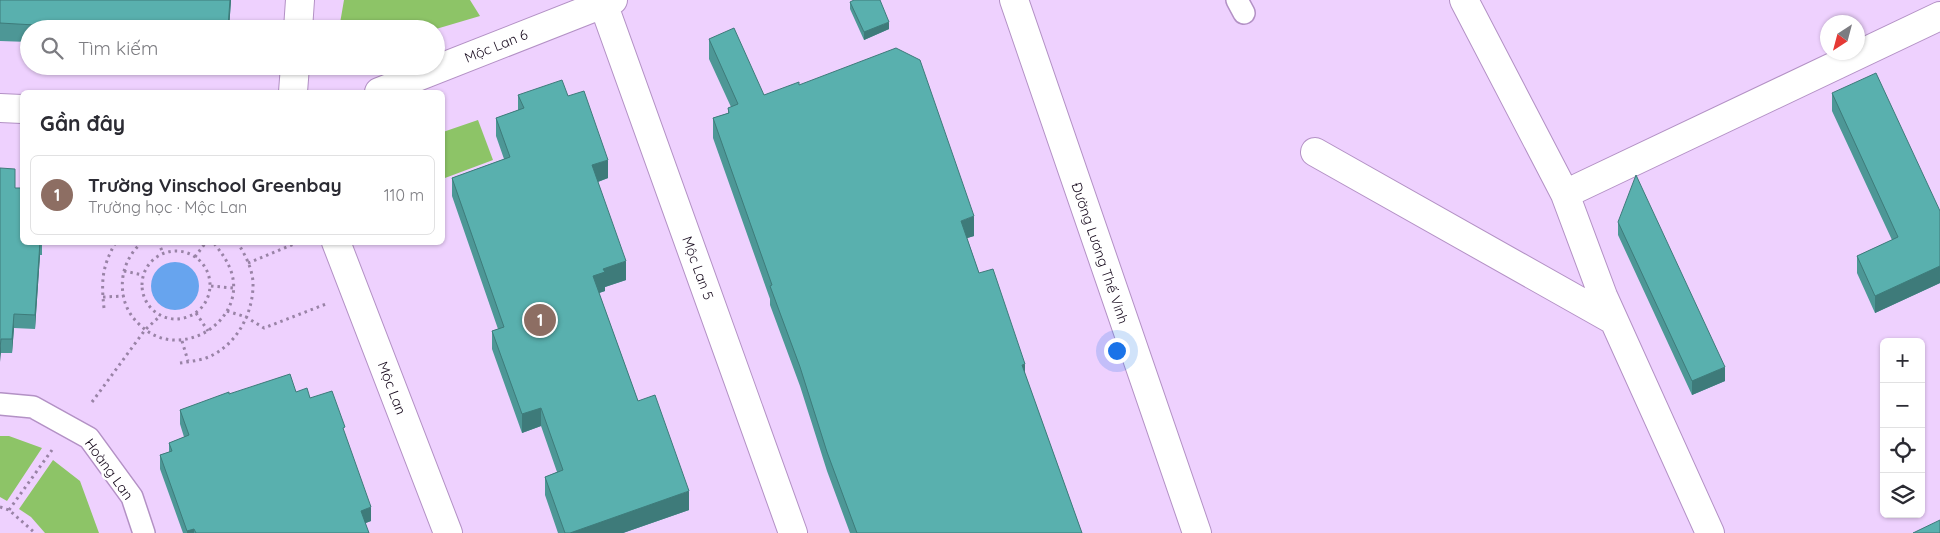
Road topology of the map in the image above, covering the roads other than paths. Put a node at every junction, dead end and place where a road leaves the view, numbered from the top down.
1 (300, 0) edge
2 (1014, 0) edge
3 (1464, 0) edge
4 (608, 2) edge
5 (1940, 16) edge
6 (299, 20) edge
7 (445, 66) edge
8 (295, 75) edge
9 (422, 75) edge
10 (294, 90) edge
11 (384, 90) edge
12 (0, 108) edge
13 (20, 109) edge
14 (1315, 152) dead end
15 (1565, 194) junction
16 (337, 245) edge
17 (1613, 320) junction
18 (0, 404) edge
19 (144, 533) edge
20 (448, 533) edge
21 (793, 533) edge
22 (1197, 533) edge
23 (1710, 533) edge

1 - 6 street
2 - 22 street, Đường Lương Thế Vinh
3 - 15 street
4 - 7 street, Mộc Lan 6
4 - 21 street, Mộc Lan 5
5 - 15 street
8 - 10 street
9 - 11 street, Mộc Lan 6
12 - 13 street
14 - 17 street
15 - 17 street
16 - 20 street, Mộc Lan
17 - 23 street
18 - 19 lane, Hoàng Lan

